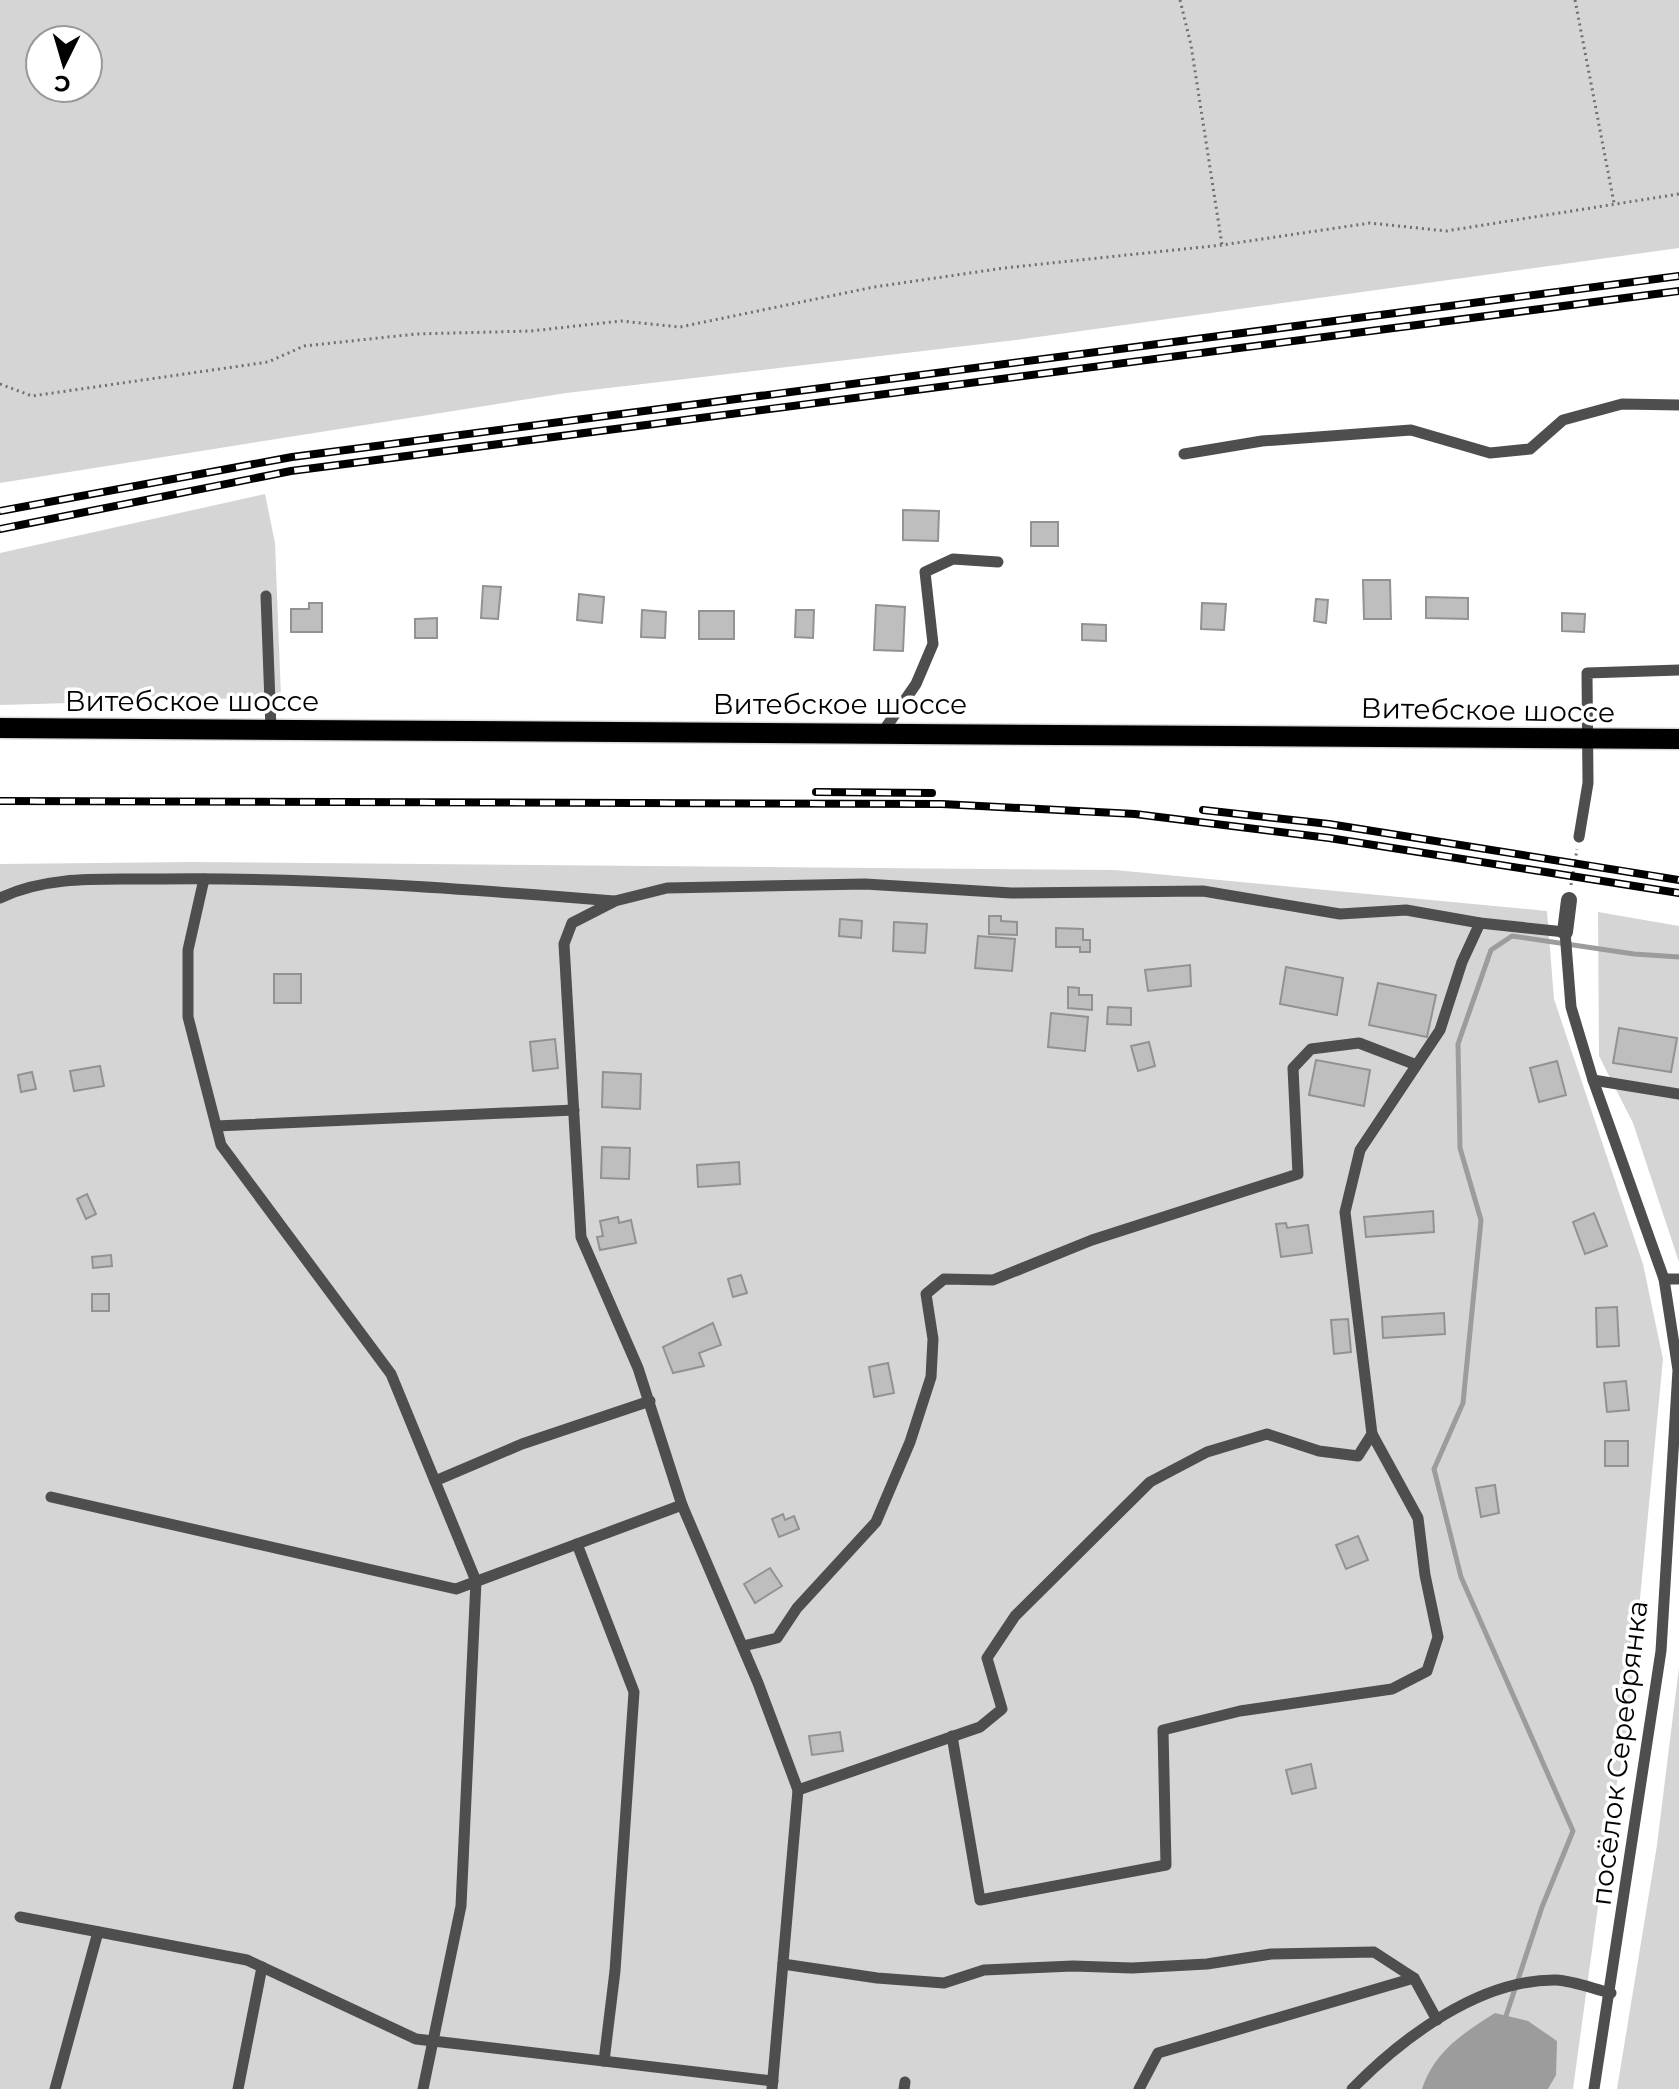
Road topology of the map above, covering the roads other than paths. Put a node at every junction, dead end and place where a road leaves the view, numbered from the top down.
1 (1679, 405) edge
2 (1184, 454) dead end
3 (998, 562) dead end
4 (266, 596) dead end
5 (1679, 670) edge
6 (0, 728) edge
7 (271, 729) junction
8 (882, 733) junction
9 (1587, 739) junction
10 (1679, 739) edge
11 (1579, 837) road end
12 (204, 879) junction
13 (0, 898) edge
14 (1569, 900) road end
15 (615, 901) junction
16 (1480, 923) junction
17 (1565, 932) junction
18 (1414, 1064) junction
19 (1593, 1080) junction
20 (1679, 1094) edge
21 (574, 1110) junction
22 (216, 1126) junction
23 (1664, 1279) junction
24 (1679, 1279) edge
25 (1679, 1370) edge
26 (650, 1401) junction
27 (1372, 1434) junction
28 (435, 1481) junction
29 (51, 1497) dead end
30 (682, 1505) junction
31 (577, 1544) junction
32 (476, 1581) junction
33 (743, 1646) junction
34 (952, 1736) junction
35 (798, 1790) junction
36 (20, 1917) dead end
37 (98, 1932) junction
38 (783, 1964) junction
39 (262, 1967) junction
40 (1414, 1978) junction
41 (1611, 1993) junction
42 (1437, 2020) junction
43 (434, 2041) junction
44 (604, 2061) junction
45 (773, 2085) edge
46 (55, 2089) edge
47 (238, 2089) edge
48 (423, 2089) edge
49 (1139, 2089) edge
50 (1352, 2089) edge
51 (1594, 2089) edge

1 - 2 lane
3 - 8 lane
4 - 7 lane
5 - 9 lane
6 - 7 main road, Витебское шоссе
7 - 8 main road, Витебское шоссе
8 - 9 main road, Витебское шоссе
9 - 10 main road, Витебское шоссе
9 - 11 lane
12 - 13 lane
12 - 15 lane
12 - 22 lane
14 - 17 street
15 - 16 lane
15 - 21 lane
16 - 17 lane
16 - 18 lane
17 - 19 lane, посёлок Серебрянка
18 - 27 lane
18 - 33 lane
19 - 20 lane
19 - 23 lane, посёлок Серебрянка
21 - 22 lane
21 - 26 lane
22 - 28 lane
23 - 24 lane
23 - 25 lane, посёлок Серебрянка
25 - 41 lane, посёлок Серебрянка
26 - 28 lane
26 - 30 lane
27 - 34 lane
27 - 34 lane
28 - 32 lane
29 - 32 lane
30 - 31 lane
30 - 33 lane
31 - 32 lane
31 - 44 lane
32 - 43 lane
33 - 35 lane
34 - 35 lane
35 - 38 lane
36 - 37 lane
37 - 39 lane
37 - 46 lane
38 - 40 lane
38 - 45 lane
39 - 43 lane
39 - 47 lane
40 - 42 lane
40 - 49 lane
41 - 42 lane
41 - 51 lane, посёлок Серебрянка
42 - 50 lane
43 - 44 lane
43 - 48 lane
44 - 45 lane

